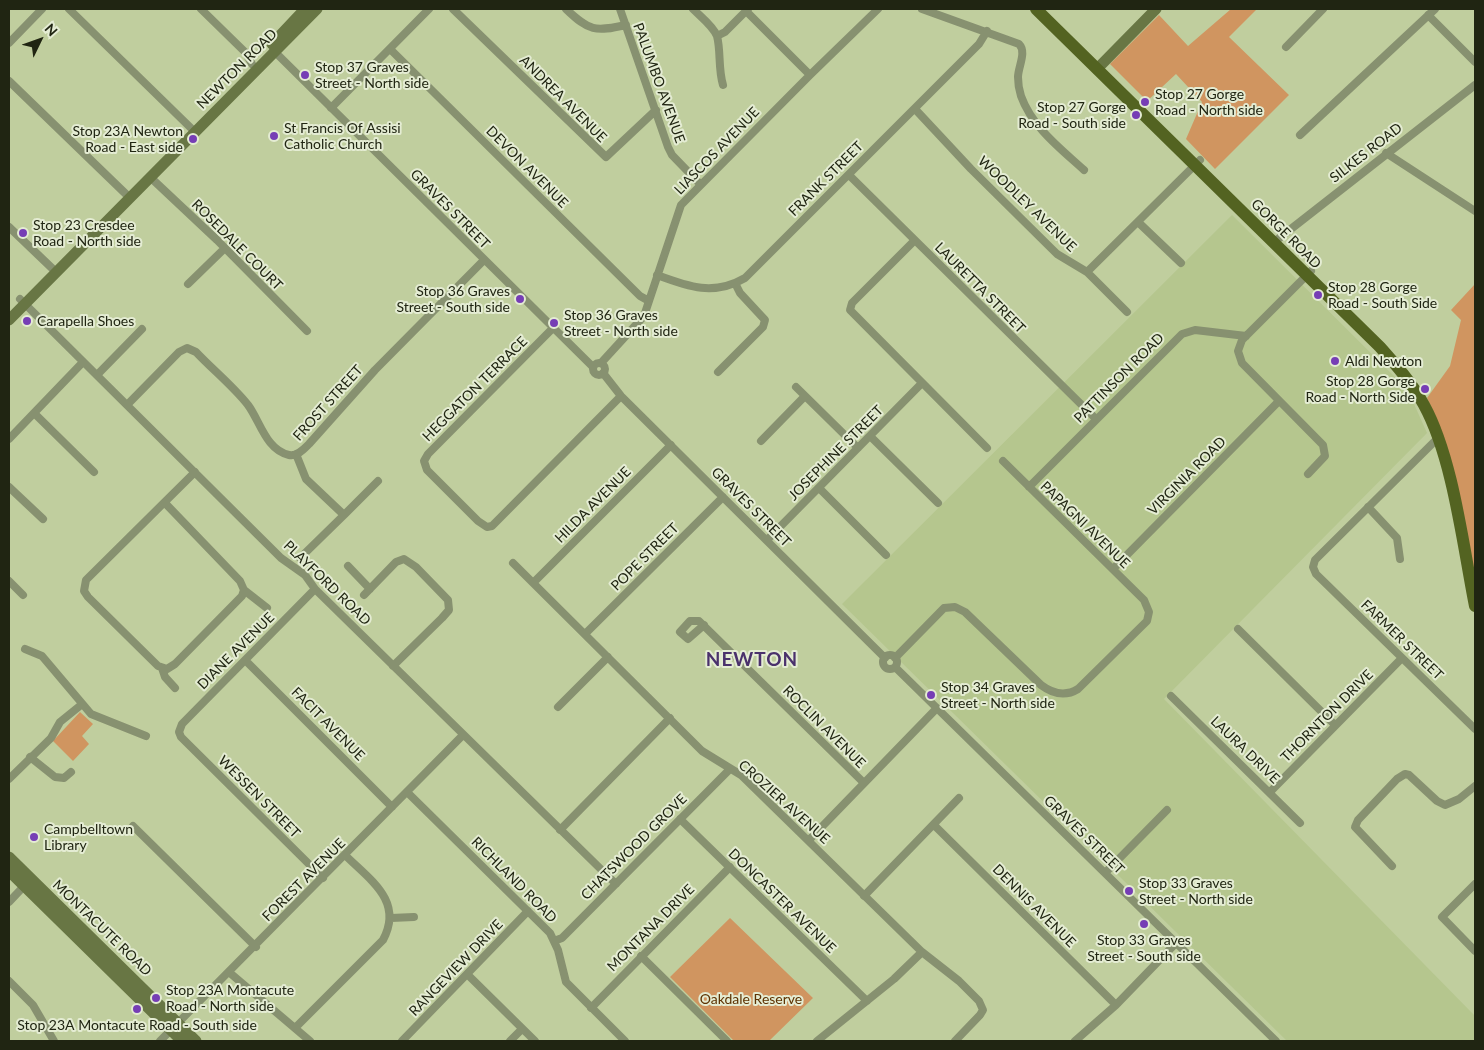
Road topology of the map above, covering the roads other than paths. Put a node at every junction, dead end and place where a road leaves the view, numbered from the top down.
1 (42, 9) edge
2 (69, 9) edge
3 (201, 9) edge
4 (305, 9) edge
5 (317, 9) edge
6 (429, 9) edge
7 (453, 9) edge
8 (566, 9) edge
9 (620, 9) edge
10 (693, 9) edge
11 (878, 9) edge
12 (922, 9) edge
13 (1036, 9) edge
14 (1045, 9) edge
15 (1156, 9) edge
16 (1323, 9) edge
17 (1435, 9) edge
18 (747, 10) edge
19 (1428, 15) junction
20 (626, 25) junction
21 (987, 30) junction
22 (717, 36) junction
23 (9, 43) edge
24 (1286, 47) dead end
25 (272, 49) junction
26 (390, 49) junction
27 (1475, 62) edge
28 (252, 64) junction
29 (1099, 66) junction
30 (810, 74) junction
31 (9, 80) edge
32 (722, 85) dead end
33 (1475, 85) edge
34 (331, 108) junction
35 (915, 109) junction
36 (656, 110) junction
37 (193, 130) junction
38 (1300, 135) dead end
39 (1386, 153) junction
40 (1197, 163) junction
41 (1084, 170) dead end
42 (849, 175) junction
43 (150, 177) junction
44 (700, 184) junction
45 (127, 195) junction
46 (1475, 211) edge
47 (1138, 222) junction
48 (9, 227) edge
49 (1275, 240) junction
50 (914, 241) junction
51 (225, 248) junction
52 (484, 260) junction
53 (1181, 264) dead end
54 (53, 270) junction
55 (1087, 272) junction
56 (1309, 273) junction
57 (657, 275) junction
58 (735, 283) junction
59 (188, 284) dead end
60 (649, 301) junction
61 (23, 302) junction
62 (9, 311) edge
63 (1127, 312) dead end
64 (9, 320) edge
65 (552, 328) junction
66 (142, 329) dead end
67 (307, 331) dead end
68 (1246, 336) junction
69 (83, 362) junction
70 (597, 365) junction
71 (718, 372) dead end
72 (97, 375) junction
73 (922, 384) junction
74 (796, 387) dead end
75 (621, 396) junction
76 (805, 396) junction
77 (1279, 401) junction
78 (127, 405) junction
79 (34, 413) junction
80 (1096, 419) junction
81 (870, 436) junction
82 (1438, 438) junction
83 (9, 440) edge
84 (761, 441) dead end
85 (671, 445) junction
86 (858, 448) junction
87 (987, 448) dead end
88 (296, 454) junction
89 (1003, 461) dead end
90 (94, 472) dead end
91 (195, 472) junction
92 (1308, 474) dead end
93 (378, 481) dead end
94 (9, 487) edge
95 (1029, 487) junction
96 (819, 488) junction
97 (723, 497) junction
98 (165, 503) junction
99 (938, 503) dead end
100 (1368, 506) junction
101 (344, 515) junction
102 (43, 519) dead end
103 (767, 540) junction
104 (886, 555) dead end
105 (300, 558) dead end
106 (1400, 559) dead end
107 (514, 563) dead end
108 (348, 566) dead end
109 (1113, 569) junction
110 (1475, 577) edge
111 (9, 581) edge
112 (534, 582) junction
113 (315, 589) junction
114 (244, 590) junction
115 (23, 595) dead end
116 (1475, 606) edge
117 (267, 608) dead end
118 (704, 625) dead end
119 (1238, 629) dead end
120 (585, 634) junction
121 (26, 649) dead end
122 (608, 657) junction
123 (885, 658) junction
124 (895, 658) junction
125 (1402, 658) junction
126 (245, 660) junction
127 (393, 666) junction
128 (895, 667) junction
129 (162, 668) junction
130 (175, 688) dead end
131 (1171, 696) dead end
132 (82, 705) junction
133 (558, 707) dead end
134 (937, 708) junction
135 (670, 718) junction
136 (1335, 725) junction
137 (1475, 729) edge
138 (179, 732) joint
139 (464, 735) junction
140 (146, 736) dead end
141 (30, 758) junction
142 (730, 768) junction
143 (71, 772) dead end
144 (9, 779) edge
145 (864, 783) junction
146 (1475, 786) edge
147 (407, 792) junction
148 (1270, 792) junction
149 (959, 798) dead end
150 (392, 807) junction
151 (1167, 810) dead end
152 (680, 819) junction
153 (1300, 823) dead end
154 (934, 825) junction
155 (133, 826) dead end
156 (560, 830) junction
157 (809, 840) junction
158 (345, 855) junction
159 (9, 857) edge
160 (1392, 866) dead end
161 (730, 867) junction
162 (9, 871) edge
163 (1104, 872) junction
164 (323, 878) junction
165 (27, 882) junction
166 (616, 884) junction
167 (1475, 884) edge
168 (864, 896) junction
169 (9, 902) edge
170 (528, 911) junction
171 (414, 917) dead end
172 (390, 918) junction
173 (554, 941) junction
174 (1176, 943) junction
175 (256, 946) junction
176 (1475, 951) edge
177 (922, 952) junction
178 (641, 956) junction
179 (230, 973) junction
180 (468, 975) junction
181 (9, 981) edge
182 (867, 1000) junction
183 (1116, 1005) junction
184 (591, 1008) junction
185 (175, 1027) junction
186 (296, 1027) junction
187 (522, 1029) junction
188 (54, 1041) edge
189 (160, 1041) edge
190 (182, 1041) edge
191 (196, 1041) edge
192 (310, 1041) edge
193 (402, 1041) edge
194 (510, 1041) edge
195 (534, 1041) edge
196 (625, 1041) edge
197 (727, 1041) edge
198 (817, 1041) edge
199 (955, 1041) edge
200 (1075, 1041) edge
201 (1276, 1041) edge

1 - 23 street
2 - 37 street
3 - 28 street
4 - 25 main road, NEWTON ROAD
5 - 25 main road, NEWTON ROAD
6 - 26 street
7 - 36 street, ANDREA AVENUE
8 - 20 street
9 - 20 street, PALUMBO AVENUE
10 - 22 street
11 - 30 street, LIASCOS AVENUE
12 - 21 street
13 - 29 main road, GORGE ROAD
14 - 29 main road, GORGE ROAD
15 - 29 main road
16 - 24 street
17 - 19 street
18 - 22 street
18 - 30 street
19 - 27 street
19 - 38 street
20 - 36 street, PALUMBO AVENUE
21 - 35 street, FRANK STREET
21 - 41 street
22 - 32 street
25 - 28 main road, NEWTON ROAD
25 - 34 street, GRAVES STREET
25 - 37 main road, NEWTON ROAD
26 - 34 street
26 - 60 street, DEVON AVENUE
28 - 37 main road, NEWTON ROAD
29 - 40 main road, GORGE ROAD
30 - 44 street, LIASCOS AVENUE
31 - 45 street
33 - 39 street, SILKES ROAD
34 - 52 street, GRAVES STREET
35 - 42 street, FRANK STREET
35 - 55 street, WOODLEY AVENUE
36 - 44 street, PALUMBO AVENUE
37 - 43 main road, NEWTON ROAD
37 - 45 main road, NEWTON ROAD
39 - 46 street
39 - 49 street, SILKES ROAD
40 - 47 street
40 - 49 main road, GORGE ROAD
42 - 50 street, LAURETTA STREET
42 - 58 street, FRANK STREET
43 - 45 main road, NEWTON ROAD
43 - 51 street, ROSEDALE COURT
44 - 57 street, LIASCOS AVENUE
45 - 54 main road, NEWTON ROAD
47 - 53 street
47 - 55 street
48 - 54 street
49 - 56 main road, GORGE ROAD
50 - 73 street
50 - 80 street, LAURETTA STREET
51 - 59 street
51 - 67 street, ROSEDALE COURT
52 - 65 street, GRAVES STREET
52 - 88 street, FROST STREET
54 - 61 main road, NEWTON ROAD
55 - 63 street, WOODLEY AVENUE
56 - 68 street
56 - 82 main road, GORGE ROAD
56 - 110 main road, GORGE ROAD
57 - 58 street, FRANK STREET
57 - 60 street, LIASCOS AVENUE
58 - 71 street
60 - 70 street, LIASCOS AVENUE
61 - 62 main road, NEWTON ROAD
61 - 64 main road, NEWTON ROAD
61 - 69 street, PLAYFORD ROAD
65 - 70 street, GRAVES STREET
65 - 75 street, HEGGATON TERRACE
66 - 72 street
68 - 77 street
68 - 80 street, PATTINSON ROAD
69 - 72 street, PLAYFORD ROAD
69 - 79 street
70 - 75 street, GRAVES STREET
72 - 78 street, PLAYFORD ROAD
73 - 81 street, JOSEPHINE STREET
73 - 87 street
74 - 76 street
75 - 85 street, GRAVES STREET
76 - 84 street
76 - 86 street
77 - 92 street
77 - 109 street, VIRGINIA ROAD
78 - 88 street, FROST STREET
78 - 91 street, PLAYFORD ROAD
79 - 83 street
79 - 90 street
80 - 95 street, PATTINSON ROAD
81 - 86 street, JOSEPHINE STREET
81 - 99 street
82 - 100 street
82 - 116 main road, GORGE ROAD
85 - 97 street, GRAVES STREET
85 - 112 street, HILDA AVENUE
86 - 96 street, JOSEPHINE STREET
88 - 101 street
89 - 95 street, PAPAGNI AVENUE
91 - 98 street
91 - 113 street, PLAYFORD ROAD
93 - 101 street
94 - 102 street
95 - 109 street, PAPAGNI AVENUE
96 - 103 street, JOSEPHINE STREET
96 - 104 street
97 - 103 street, GRAVES STREET
97 - 120 street, POPE STREET
98 - 114 street
98 - 129 street
100 - 106 street
100 - 125 street, FARMER STREET
101 - 105 street
103 - 123 street, GRAVES STREET
107 - 112 street, CROZIER AVENUE
108 - 127 street
109 - 124 street, PAPAGNI AVENUE
111 - 115 street
112 - 120 street, CROZIER AVENUE
113 - 126 street, DIANE AVENUE
113 - 127 street, PLAYFORD ROAD
114 - 117 street
114 - 129 street
118 - 145 street, ROCLIN AVENUE
119 - 136 street
120 - 122 street, CROZIER AVENUE
121 - 132 street
122 - 133 street
122 - 135 street, CROZIER AVENUE
123 - 124 street
123 - 128 street
124 - 128 street
125 - 136 street, THORNTON DRIVE
125 - 137 street, FARMER STREET
126 - 138 street, DIANE AVENUE
126 - 150 street, FACIT AVENUE
127 - 139 street, PLAYFORD ROAD
128 - 134 street, GRAVES STREET
129 - 130 street
131 - 148 street, LAURA DRIVE
132 - 140 street
132 - 141 street
134 - 145 street
134 - 163 street, GRAVES STREET
135 - 142 street, CROZIER AVENUE
135 - 156 street
136 - 148 street, THORNTON DRIVE
138 - 164 street, WESSEN STREET
139 - 147 street, FOREST AVENUE
139 - 156 street, PLAYFORD ROAD
141 - 143 street
141 - 144 street
142 - 152 street, CHATSWOOD GROVE
142 - 157 street, CROZIER AVENUE
145 - 157 street
146 - 160 street
147 - 150 street, FOREST AVENUE
147 - 170 street, RICHLAND ROAD
148 - 153 street, LAURA DRIVE
149 - 154 street
150 - 158 street, FOREST AVENUE
151 - 163 street
152 - 161 street, DONCASTER AVENUE
152 - 166 street, CHATSWOOD GROVE
154 - 168 street
154 - 183 street, DENNIS AVENUE
155 - 175 street
156 - 166 street, PLAYFORD ROAD
157 - 168 street, CROZIER AVENUE
158 - 164 street, FOREST AVENUE
158 - 172 street
159 - 165 main road, MONTACUTE ROAD
161 - 178 street, MONTANA DRIVE
161 - 182 street, DONCASTER AVENUE
162 - 165 main road, MONTACUTE ROAD
163 - 174 street, GRAVES STREET
164 - 175 street, FOREST AVENUE
165 - 169 street
165 - 185 main road, MONTACUTE ROAD
166 - 173 street, CHATSWOOD GROVE
167 - 176 street
168 - 177 street, CROZIER AVENUE
170 - 173 street, RICHLAND ROAD
170 - 180 street, RANGEVIEW DRIVE
171 - 172 street
172 - 186 street
173 - 184 street, RICHLAND ROAD
174 - 183 street
174 - 201 street, GRAVES STREET
175 - 179 street, FOREST AVENUE
177 - 182 street
177 - 199 street, CROZIER AVENUE
178 - 184 street, MONTANA DRIVE
178 - 197 street
179 - 185 street, FOREST AVENUE
179 - 186 street
180 - 187 street
180 - 193 street, RANGEVIEW DRIVE
181 - 188 street
182 - 198 street
183 - 200 street
184 - 196 street, RICHLAND ROAD
185 - 189 street, FOREST AVENUE
185 - 190 main road, MONTACUTE ROAD
185 - 191 main road, MONTACUTE ROAD
186 - 192 street
187 - 194 street
187 - 195 street

